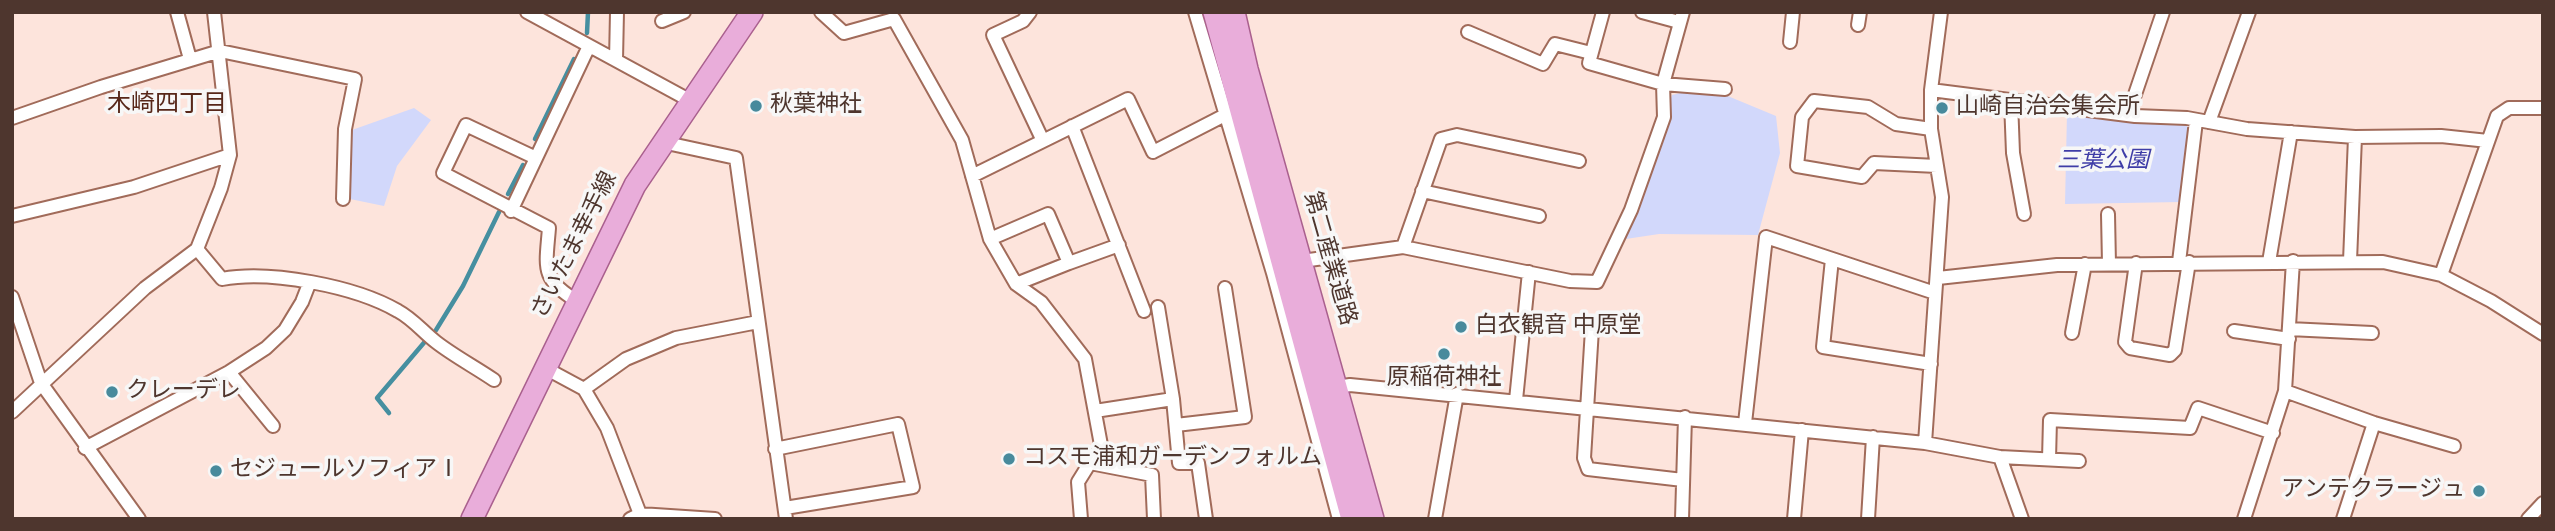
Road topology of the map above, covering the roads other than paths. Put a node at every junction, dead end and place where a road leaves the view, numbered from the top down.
1 (177, 12) edge
2 (214, 12) edge
3 (527, 12) edge
4 (617, 12) edge
5 (684, 12) edge
6 (752, 12) edge
7 (821, 12) edge
8 (1195, 12) edge
9 (1214, 12) edge
10 (1234, 12) edge
11 (1603, 12) edge
12 (1642, 12) edge
13 (1793, 12) edge
14 (1941, 12) edge
15 (2163, 12) edge
16 (2249, 12) edge
17 (1024, 15) edge
18 (1681, 17) edge
19 (662, 21) dead end
20 (1468, 32) dead end
21 (1790, 42) dead end
22 (589, 46) junction
23 (220, 51) junction
24 (1591, 53) junction
25 (190, 59) junction
26 (616, 60) junction
27 (1663, 84) junction
28 (1725, 89) dead end
29 (1931, 90) junction
30 (689, 100) junction
31 (2011, 101) junction
32 (2543, 108) edge
33 (1224, 115) junction
34 (2128, 115) junction
35 (12, 118) edge
36 (2203, 121) junction
37 (1072, 126) junction
38 (1931, 129) junction
39 (2291, 132) junction
40 (2355, 137) junction
41 (1043, 141) junction
42 (2488, 141) junction
43 (662, 142) junction
44 (230, 155) junction
45 (536, 158) junction
46 (1579, 161) dead end
47 (1937, 166) junction
48 (972, 176) junction
49 (1422, 191) junction
50 (343, 199) dead end
51 (511, 211) junction
52 (2024, 214) dead end
53 (2108, 215) dead end
54 (12, 216) edge
55 (1539, 216) dead end
56 (990, 239) junction
57 (1119, 246) junction
58 (1403, 247) junction
59 (197, 249) junction
60 (1832, 259) junction
61 (1302, 261) junction
62 (2293, 261) junction
63 (2350, 261) junction
64 (2184, 262) junction
65 (2269, 262) junction
66 (1069, 263) junction
67 (2136, 263) junction
68 (2085, 264) junction
69 (2109, 264) junction
70 (1529, 272) junction
71 (2441, 275) junction
72 (1938, 278) junction
73 (309, 284) junction
74 (1016, 284) junction
75 (1225, 288) dead end
76 (1935, 293) junction
77 (12, 297) edge
78 (577, 301) junction
79 (1158, 307) dead end
80 (1144, 311) dead end
81 (758, 322) junction
82 (1592, 329) dead end
83 (2234, 331) dead end
84 (2072, 333) dead end
85 (2372, 333) dead end
86 (2289, 334) junction
87 (2543, 334) edge
88 (1931, 364) junction
89 (545, 368) junction
90 (229, 372) junction
91 (494, 380) dead end
92 (41, 383) junction
93 (1337, 387) junction
94 (584, 389) junction
95 (2285, 391) junction
96 (1457, 394) junction
97 (1173, 399) junction
98 (1516, 400) junction
99 (1587, 407) junction
100 (1095, 411) junction
101 (12, 412) edge
102 (1685, 417) junction
103 (1745, 423) junction
104 (2374, 423) junction
105 (1176, 425) junction
106 (273, 426) dead end
107 (1802, 430) junction
108 (2273, 433) junction
109 (1873, 437) junction
110 (1925, 443) junction
111 (2454, 446) dead end
112 (85, 448) junction
113 (775, 449) junction
114 (2000, 457) junction
115 (2049, 459) junction
116 (2079, 461) dead end
117 (1090, 463) junction
118 (1683, 480) junction
119 (2543, 503) edge
120 (785, 513) edge
121 (635, 517) edge
122 (689, 518) edge
123 (139, 519) edge
124 (472, 519) edge
125 (715, 519) edge
126 (1081, 519) edge
127 (1154, 519) edge
128 (1206, 519) edge
129 (1339, 519) edge
130 (1352, 519) edge
131 (1373, 519) edge
132 (1435, 519) edge
133 (1682, 519) edge
134 (1794, 519) edge
135 (1868, 519) edge
136 (2022, 519) edge
137 (2244, 519) edge
138 (2343, 519) edge
139 (2528, 519) edge

1 - 25 street
2 - 23 street
3 - 22 street
4 - 26 street
5 - 19 street
6 - 30 main road, さいたま幸手線
7 - 48 street
8 - 33 street
9 - 130 main road, 第二産業道路
10 - 61 main road, 第二産業道路
11 - 24 street
12 - 18 street
13 - 21 street
14 - 29 street
15 - 34 street
16 - 36 street
17 - 41 street
18 - 27 street
20 - 24 street
22 - 26 street
22 - 45 street
23 - 25 street
23 - 44 street
23 - 50 street
24 - 27 street
25 - 35 street
26 - 30 street
27 - 28 street
27 - 70 street
29 - 31 street
29 - 38 street
30 - 43 main road, さいたま幸手線
31 - 34 street
31 - 52 street
32 - 42 street
33 - 37 street
33 - 129 street
34 - 36 street
36 - 39 street
36 - 64 street
37 - 41 street
37 - 57 street
38 - 47 street
38 - 47 street
39 - 40 street
39 - 65 street
40 - 42 street
40 - 63 street
41 - 48 street
42 - 71 street
43 - 78 main road, さいたま幸手線
43 - 81 street
44 - 54 street
44 - 59 street
45 - 51 street
45 - 51 street
46 - 49 street
47 - 72 street
48 - 56 street
49 - 55 street
49 - 58 street
51 - 78 street
53 - 69 street
56 - 66 street
56 - 74 street
57 - 66 street
57 - 80 street
58 - 61 street
58 - 70 street
59 - 73 street
59 - 92 street
60 - 76 street
60 - 88 street
60 - 103 street
61 - 93 main road, 第二産業道路
62 - 63 street
62 - 65 street
62 - 86 street
63 - 71 street
64 - 65 street
64 - 67 street
64 - 67 street
66 - 74 street
67 - 69 street
68 - 69 street
68 - 72 street
68 - 84 street
70 - 98 street
71 - 87 street
72 - 76 street
73 - 90 street
73 - 91 street
74 - 100 street
75 - 105 street
76 - 88 street
77 - 92 street
78 - 89 main road, さいたま幸手線
79 - 97 street
81 - 94 street
81 - 113 street
82 - 99 street
83 - 86 street
85 - 86 street
86 - 95 street
88 - 110 street
89 - 94 street
89 - 124 main road, さいたま幸手線
90 - 106 street
90 - 112 street
92 - 101 street
92 - 112 street
93 - 96 street
93 - 131 main road, 第二産業道路
94 - 121 street
95 - 104 street
95 - 108 street
96 - 98 street
96 - 132 street
97 - 100 street
97 - 105 street
98 - 99 street
99 - 102 street
99 - 118 street
100 - 117 street
102 - 103 street
102 - 118 street
103 - 107 street
104 - 111 street
104 - 138 street
105 - 128 street
107 - 109 street
107 - 134 street
108 - 115 street
108 - 137 street
109 - 110 street
109 - 135 street
110 - 114 street
112 - 123 street
113 - 120 street
113 - 120 street
114 - 115 street
114 - 136 street
115 - 116 street
117 - 126 street
117 - 127 street
118 - 133 street
119 - 139 street
121 - 122 street
122 - 125 street

